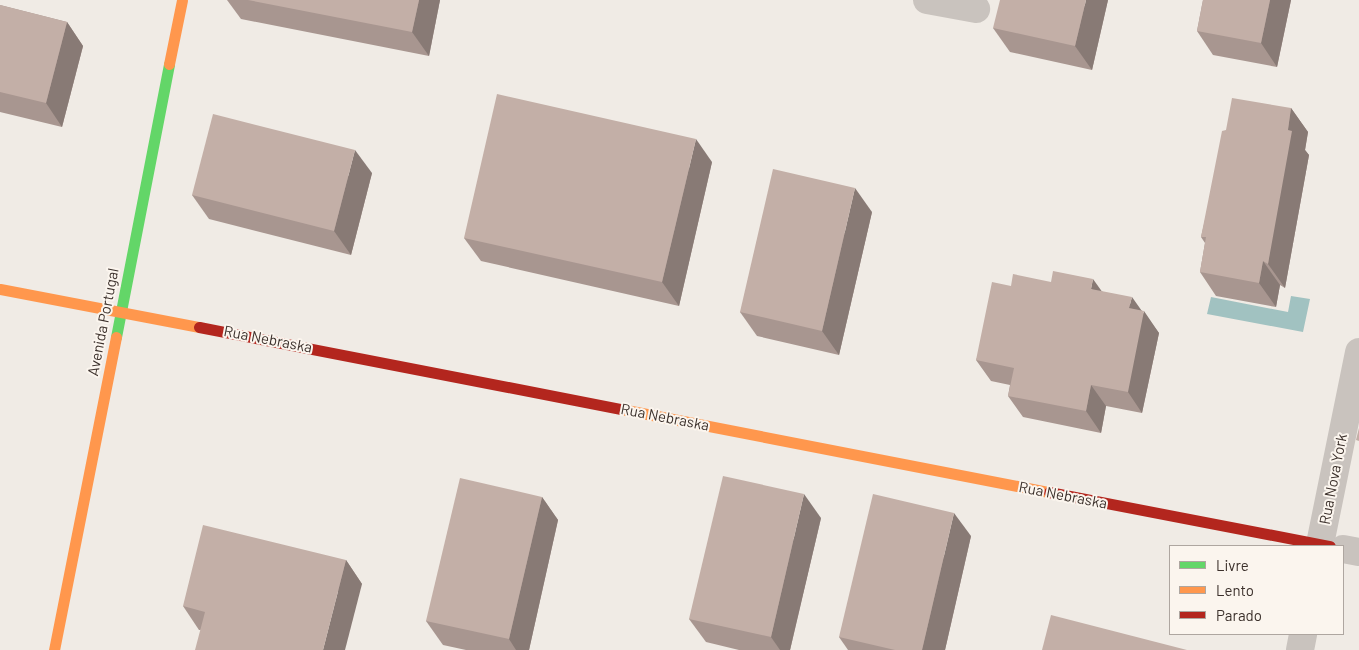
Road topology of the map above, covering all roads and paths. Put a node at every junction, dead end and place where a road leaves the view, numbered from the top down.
1 (182, 0) edge
2 (927, 0) edge
3 (976, 9) dead end
4 (0, 289) edge
5 (121, 311) junction
6 (1359, 352) edge
7 (1323, 545) edge
8 (1328, 545) edge
9 (1344, 549) edge
10 (1359, 552) edge
11 (1303, 635) edge
12 (54, 650) edge
13 (1300, 650) edge

1 - 5 street, Avenida Portugal
2 - 3 street
4 - 5 street, Rua Nebraska
5 - 7 street, Rua Nebraska
5 - 12 street, Avenida Portugal
6 - 8 street, Rua Nova York
9 - 10 street, Rua Nebraska
11 - 13 street

